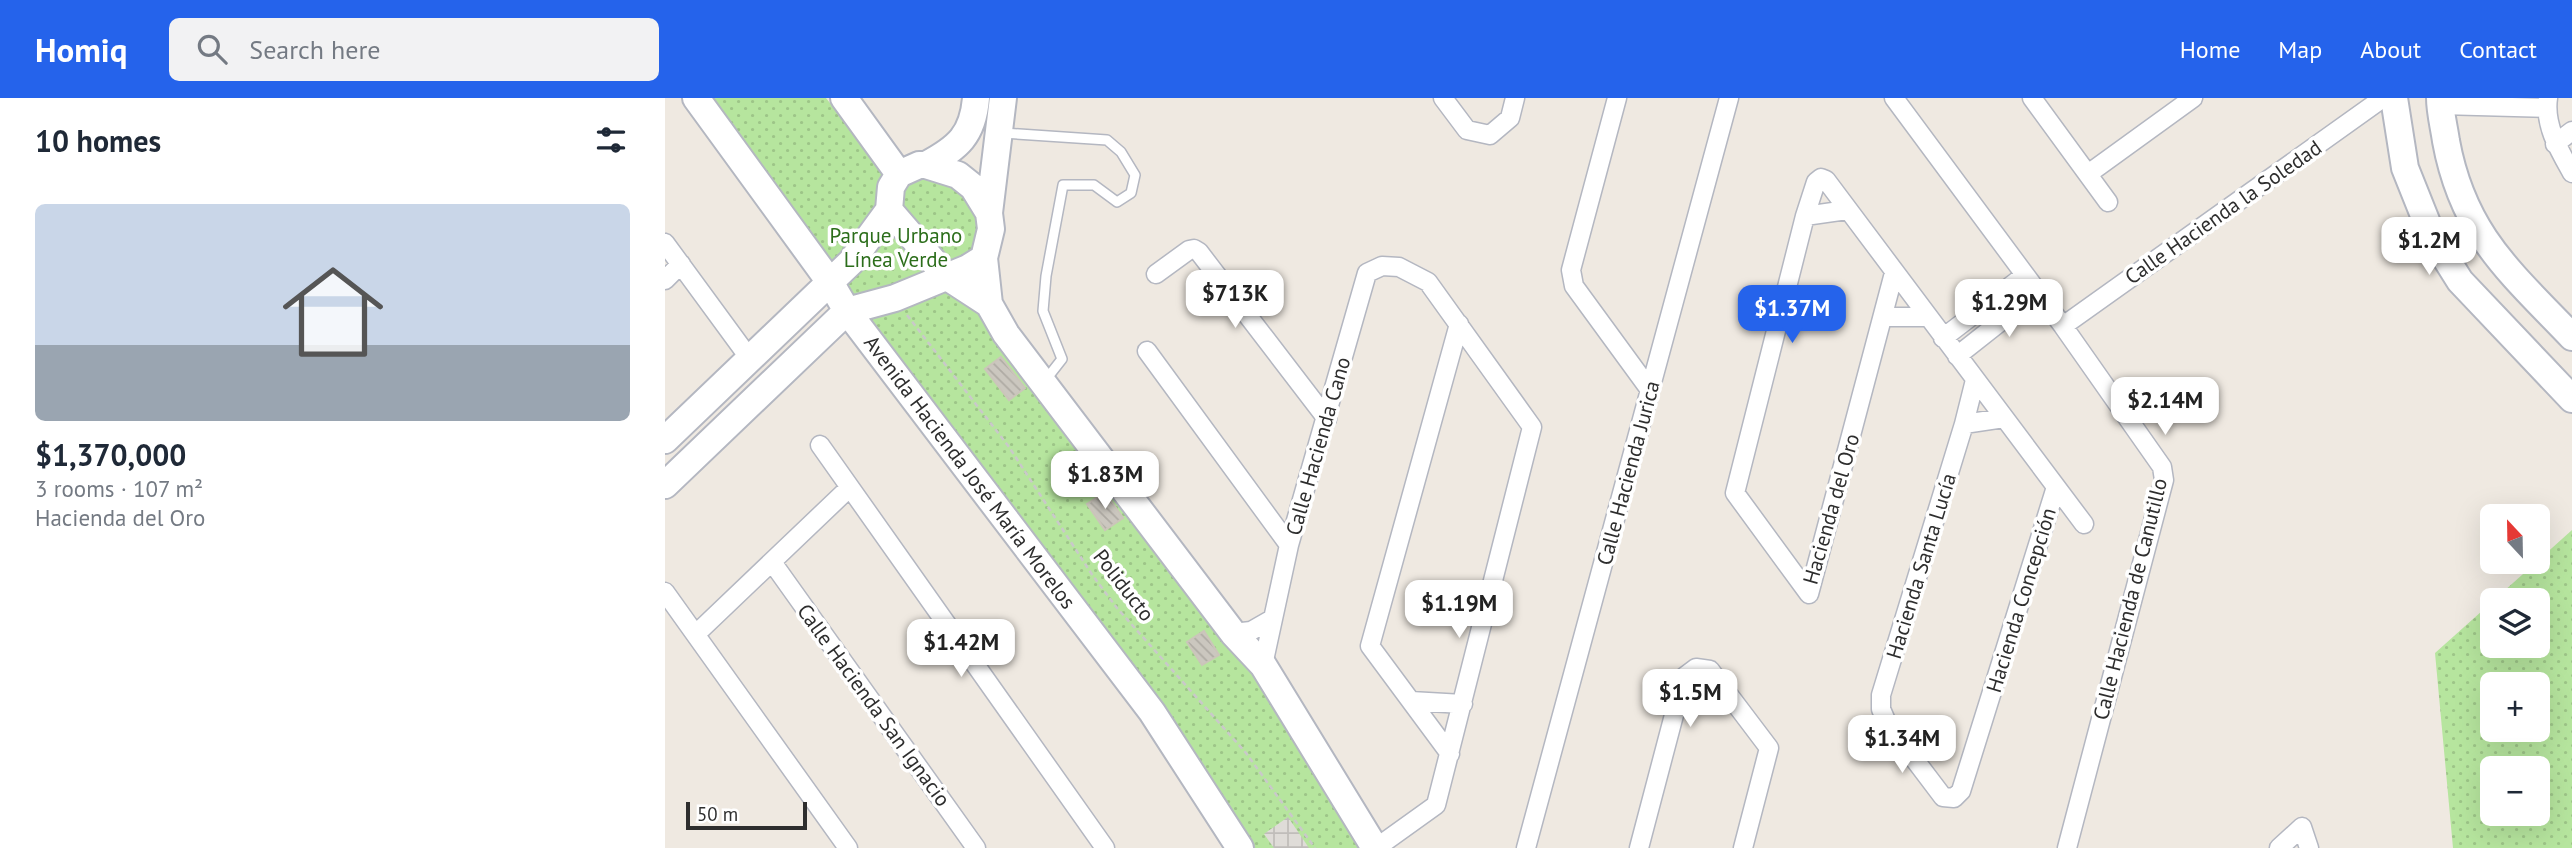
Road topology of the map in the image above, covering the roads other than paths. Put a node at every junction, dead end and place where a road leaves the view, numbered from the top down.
1 (696, 98) edge
2 (843, 98) edge
3 (976, 98) edge
4 (1003, 98) edge
5 (1443, 98) edge
6 (1515, 98) edge
7 (1617, 98) edge
8 (1729, 98) edge
9 (1894, 98) edge
10 (2032, 98) edge
11 (2193, 98) edge
12 (2383, 98) edge
13 (2394, 98) edge
14 (2440, 102) edge
15 (2547, 103) edge
16 (2572, 131) edge
17 (998, 133) junction
18 (2555, 144) junction
19 (926, 165) junction
20 (2572, 173) edge
21 (898, 174) junction
22 (2088, 174) junction
23 (2108, 202) dead end
24 (889, 210) junction
25 (1847, 210) junction
26 (989, 213) junction
27 (1805, 216) junction
28 (665, 243) edge
29 (984, 258) junction
30 (681, 264) junction
31 (1894, 273) junction
32 (1156, 274) dead end
33 (2025, 275) junction
34 (946, 276) junction
35 (665, 280) edge
36 (830, 282) junction
37 (2038, 292) junction
38 (989, 304) junction
39 (847, 311) junction
40 (1884, 317) junction
41 (1928, 317) junction
42 (1459, 324) junction
43 (2063, 326) junction
44 (2572, 337) edge
45 (1944, 338) junction
46 (1147, 351) dead end
47 (1957, 356) junction
48 (750, 359) junction
49 (1975, 380) junction
50 (1043, 383) junction
51 (1650, 390) junction
52 (2572, 399) edge
53 (2004, 418) junction
54 (1327, 419) junction
55 (1964, 424) junction
56 (665, 440) edge
57 (820, 445) dead end
58 (665, 485) edge
59 (2056, 487) junction
60 (849, 488) junction
61 (2084, 524) dead end
62 (1289, 545) junction
63 (772, 562) junction
64 (665, 592) edge
65 (1272, 619) junction
66 (1233, 633) junction
67 (696, 634) junction
68 (1263, 664) junction
69 (1411, 701) junction
70 (1462, 704) junction
71 (1881, 709) joint
72 (1450, 754) junction
73 (848, 848) edge
74 (976, 848) edge
75 (1105, 848) edge
76 (1240, 848) edge
77 (1375, 848) edge
78 (1526, 848) edge
79 (1639, 848) edge
80 (1743, 848) edge
81 (2067, 848) edge
82 (2279, 848) edge
83 (2309, 848) edge

1 - 36 main road, Avenida Hacienda José María Morelos
2 - 21 main road
3 - 19 main road
4 - 17 main road
5 - 6 street
7 - 51 street
8 - 51 street, Calle Hacienda Jurica
9 - 33 street, Calle Hacienda de Canutillo
10 - 22 street
11 - 22 street
12 - 43 street, Calle Hacienda la Soledad
13 - 52 main road
14 - 15 street
14 - 44 main road
15 - 18 street
16 - 18 street
17 - 26 main road
17 - 50 lane
18 - 20 street
19 - 21 main road
19 - 26 main road
21 - 24 main road
22 - 23 street
24 - 34 main road
24 - 36 main road
25 - 27 street
25 - 27 street, Hacienda del Oro
25 - 31 street, Hacienda del Oro
26 - 29 main road
27 - 40 street, Hacienda del Oro
28 - 30 street
29 - 34 main road
29 - 38 main road
30 - 35 street
30 - 48 street
31 - 40 street, Hacienda del Oro
31 - 41 street
32 - 54 street
33 - 37 street, Calle Hacienda de Canutillo
33 - 45 street
34 - 38 main road
34 - 39 main road
36 - 39 main road, Avenida Hacienda José María Morelos
36 - 48 main road
37 - 43 street, Calle Hacienda de Canutillo
37 - 47 street
38 - 50 main road
39 - 58 main road
39 - 76 main road, Avenida Hacienda José María Morelos
40 - 41 street
41 - 45 street
42 - 54 street, Calle Hacienda Cano
42 - 69 street
42 - 70 street
43 - 81 street, Calle Hacienda de Canutillo
45 - 47 street
46 - 62 street
47 - 49 street
48 - 56 main road
49 - 53 street
49 - 55 street, Hacienda Santa Lucía
50 - 66 main road
51 - 78 street, Calle Hacienda Jurica
53 - 55 street
53 - 59 street
54 - 62 street, Calle Hacienda Cano
55 - 71 street, Hacienda Santa Lucía
57 - 60 street
59 - 61 street
59 - 71 street, Hacienda Concepción
60 - 63 street
60 - 75 street
62 - 65 street, Calle Hacienda Cano
63 - 67 street
63 - 74 street, Calle Hacienda San Ignacio
64 - 67 street
65 - 66 street
65 - 68 street, Calle Hacienda Cano
66 - 68 main road
67 - 73 street
68 - 77 main road
69 - 70 street
69 - 72 street
70 - 72 street
72 - 77 street
79 - 80 street
82 - 83 street

